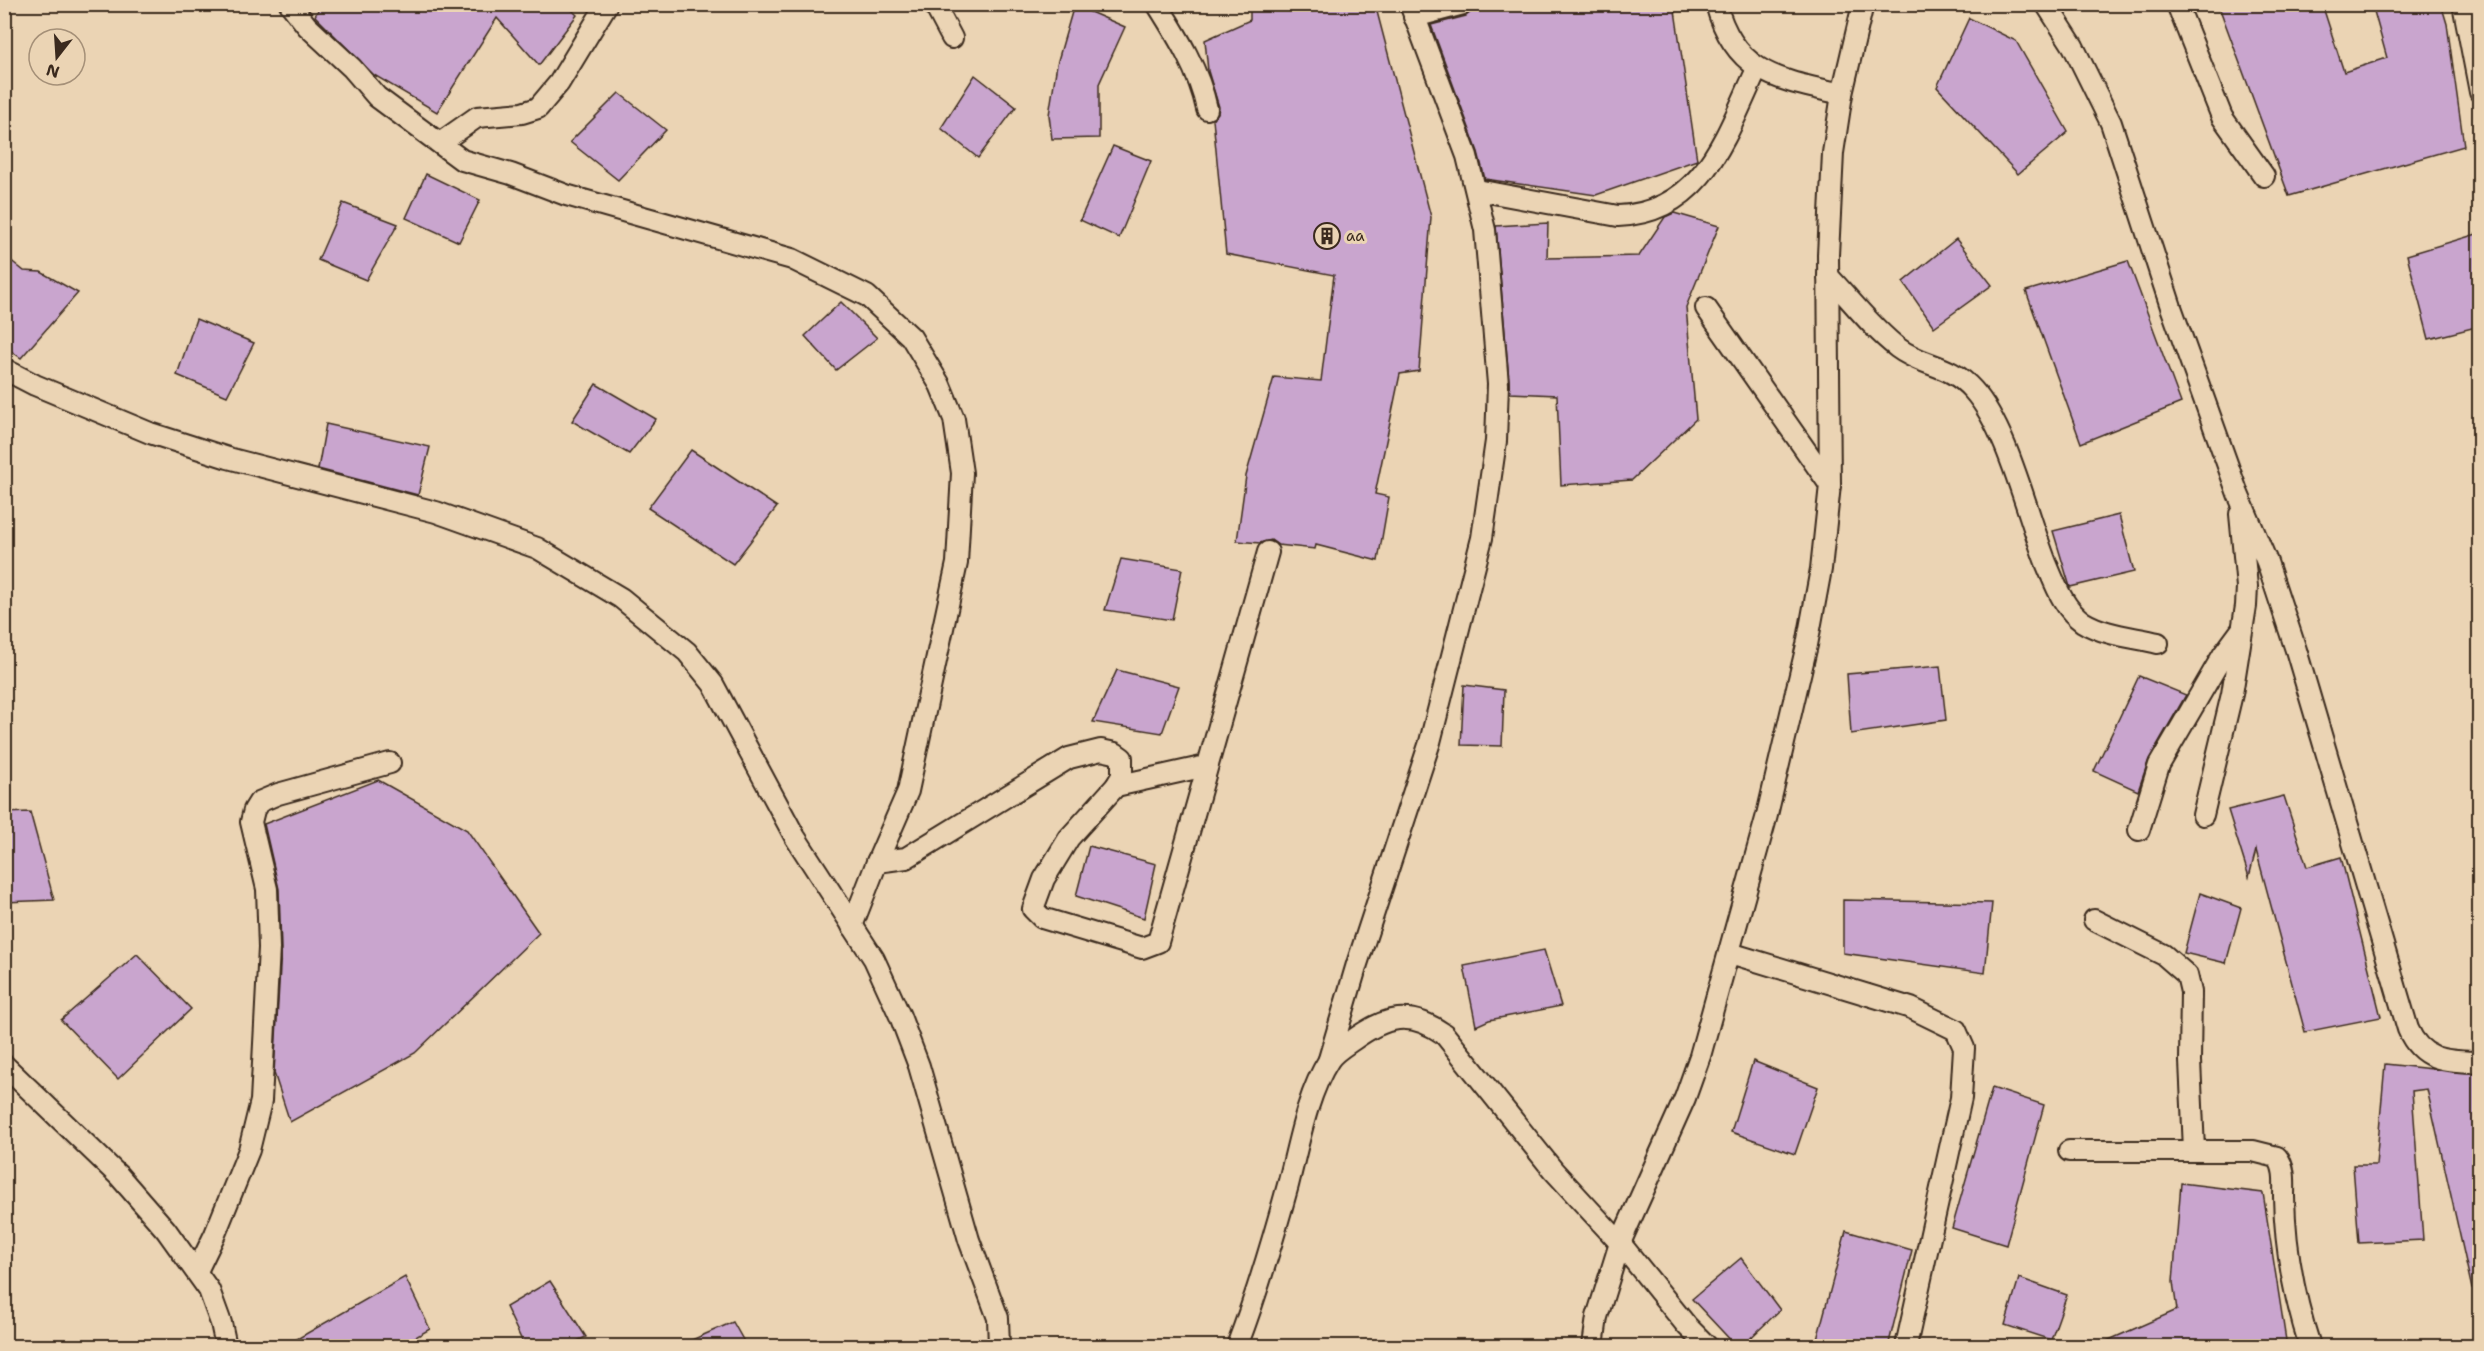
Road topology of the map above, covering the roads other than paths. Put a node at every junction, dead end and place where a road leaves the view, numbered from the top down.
1 (290, 4) edge
2 (607, 4) edge
3 (934, 4) edge
4 (1158, 4) edge
5 (1463, 4) edge
6 (1716, 4) edge
7 (1863, 4) edge
8 (2046, 4) edge
9 (2177, 4) edge
10 (2463, 4) edge
11 (1412, 11) edge
12 (952, 38) dead end
13 (1757, 69) junction
14 (2480, 92) edge
15 (1842, 94) junction
16 (1207, 109) dead end
17 (440, 143) junction
18 (2264, 176) dead end
19 (1477, 190) junction
20 (1828, 276) junction
21 (1706, 308) dead end
22 (4, 369) edge
23 (1830, 485) junction
24 (2238, 495) junction
25 (1268, 552) dead end
26 (2240, 633) junction
27 (2158, 643) dead end
28 (390, 763) dead end
29 (1206, 766) junction
30 (1116, 786) junction
31 (2203, 815) dead end
32 (2139, 830) dead end
33 (877, 862) junction
34 (2094, 920) dead end
35 (852, 926) junction
36 (1730, 953) junction
37 (1329, 1059) junction
38 (2480, 1062) edge
39 (4, 1065) edge
40 (2194, 1150) junction
41 (2069, 1151) dead end
42 (1620, 1243) junction
43 (197, 1271) junction
44 (998, 1318) junction
45 (226, 1347) edge
46 (999, 1347) edge
47 (1013, 1347) edge
48 (1237, 1347) edge
49 (1593, 1347) edge
50 (1707, 1347) edge
51 (1906, 1347) edge
52 (2310, 1347) edge

1 - 17 street
2 - 17 street
3 - 12 street
4 - 16 street
5 - 11 street
6 - 13 street
7 - 15 street
8 - 24 street
9 - 18 street
10 - 14 street
11 - 19 street
13 - 15 street
13 - 19 street
15 - 20 street
17 - 33 street
19 - 37 street
20 - 23 street
20 - 27 street
21 - 23 street
22 - 35 street
23 - 36 street
24 - 26 street
24 - 38 street
25 - 29 street
26 - 31 street
26 - 32 street
28 - 43 street
29 - 30 street
29 - 30 street
30 - 33 street
33 - 35 street
34 - 40 street
35 - 44 street
36 - 42 street
36 - 51 street
37 - 42 street
37 - 48 street
39 - 43 street
40 - 41 street
40 - 52 street
42 - 49 street
42 - 50 street
43 - 45 street
44 - 46 street
44 - 47 street

